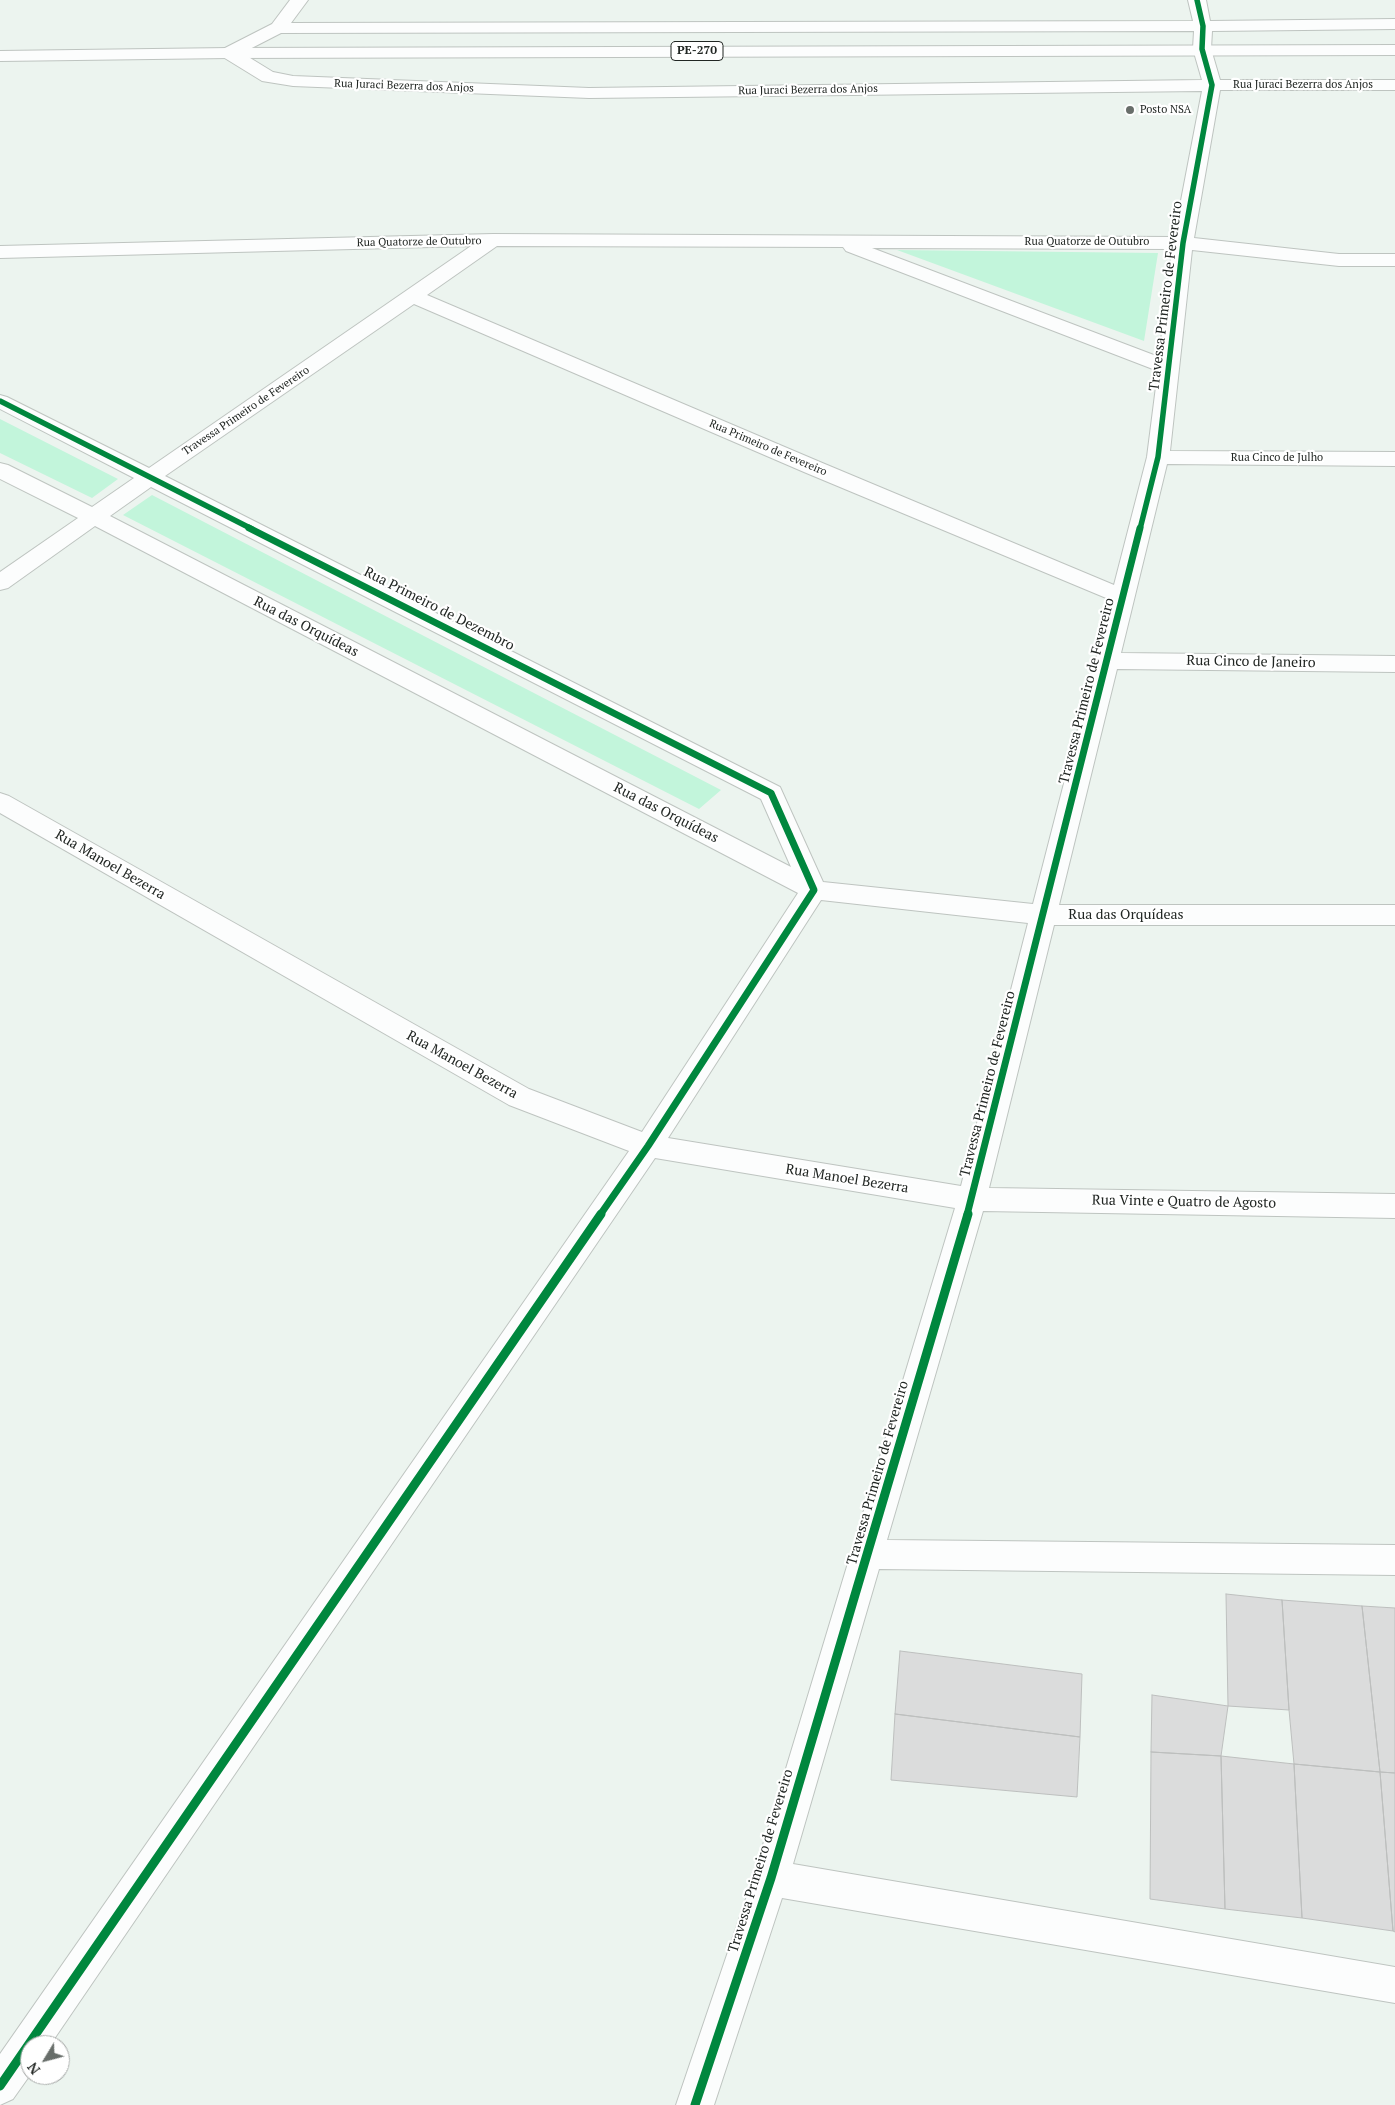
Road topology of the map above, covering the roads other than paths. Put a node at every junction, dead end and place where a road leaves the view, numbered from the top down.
1 (299, 0) edge
2 (1197, 0) edge
3 (1395, 24) edge
4 (278, 28) junction
5 (1202, 38) junction
6 (1395, 50) edge
7 (229, 53) junction
8 (0, 56) edge
9 (1212, 84) junction
10 (1395, 85) edge
11 (493, 240) junction
12 (838, 241) junction
13 (1183, 243) junction
14 (0, 252) edge
15 (1395, 260) edge
16 (413, 296) junction
17 (1168, 368) junction
18 (0, 401) edge
19 (1158, 457) junction
20 (1395, 459) edge
21 (0, 470) edge
22 (150, 476) junction
23 (94, 517) junction
24 (0, 583) edge
25 (1123, 597) junction
26 (1108, 661) junction
27 (1395, 664) edge
28 (0, 802) edge
29 (814, 890) junction
30 (1044, 915) junction
31 (1395, 915) edge
32 (648, 1146) junction
33 (972, 1199) junction
34 (1395, 1206) edge
35 (868, 1554) junction
36 (1395, 1560) edge
37 (771, 1878) junction
38 (1395, 1985) edge
39 (0, 2086) edge
40 (695, 2105) edge

1 - 4 street
2 - 5 street, Travessa Primeiro de Fevereiro
3 - 5 street
4 - 5 street
4 - 7 street
5 - 6 street, PE-270
5 - 7 street, PE-270
5 - 9 street, Travessa Primeiro de Fevereiro
7 - 8 street, PE-270
7 - 9 street, Rua Juraci Bezerra dos Anjos
9 - 10 street, Rua Juraci Bezerra dos Anjos
9 - 13 street, Travessa Primeiro de Fevereiro
11 - 12 street, Rua Quatorze de Outubro
11 - 14 street, Rua Quatorze de Outubro
11 - 16 street, Travessa Primeiro de Fevereiro
12 - 13 street, Rua Quatorze de Outubro
12 - 17 street, Rua Quatorze de Outubro
13 - 15 street, Rua Quatorze de Outubro
13 - 17 street, Travessa Primeiro de Fevereiro
16 - 22 street, Travessa Primeiro de Fevereiro
16 - 25 street, Rua Primeiro de Fevereiro
17 - 19 street, Travessa Primeiro de Fevereiro
18 - 22 street, Rua Primeiro de Dezembro
19 - 20 street, Rua Cinco de Julho
19 - 25 street, Travessa Primeiro de Fevereiro
21 - 23 street, Rua das Orquídeas
22 - 23 street, Travessa Primeiro de Fevereiro
22 - 29 street, Rua Primeiro de Dezembro
23 - 24 street, Travessa Primeiro de Fevereiro
23 - 29 street, Rua das Orquídeas
25 - 26 street, Travessa Primeiro de Fevereiro
26 - 27 street, Rua Cinco de Janeiro
26 - 30 street, Travessa Primeiro de Fevereiro
28 - 32 street, Rua Manoel Bezerra
29 - 30 street, Rua das Orquídeas
29 - 32 street
30 - 31 street, Rua das Orquídeas
30 - 33 street, Travessa Primeiro de Fevereiro
32 - 33 street, Rua Manoel Bezerra
32 - 39 street
33 - 34 street, Rua Vinte e Quatro de Agosto
33 - 35 street, Travessa Primeiro de Fevereiro
35 - 36 street
35 - 37 street, Travessa Primeiro de Fevereiro
37 - 38 street
37 - 40 street, Travessa Primeiro de Fevereiro

